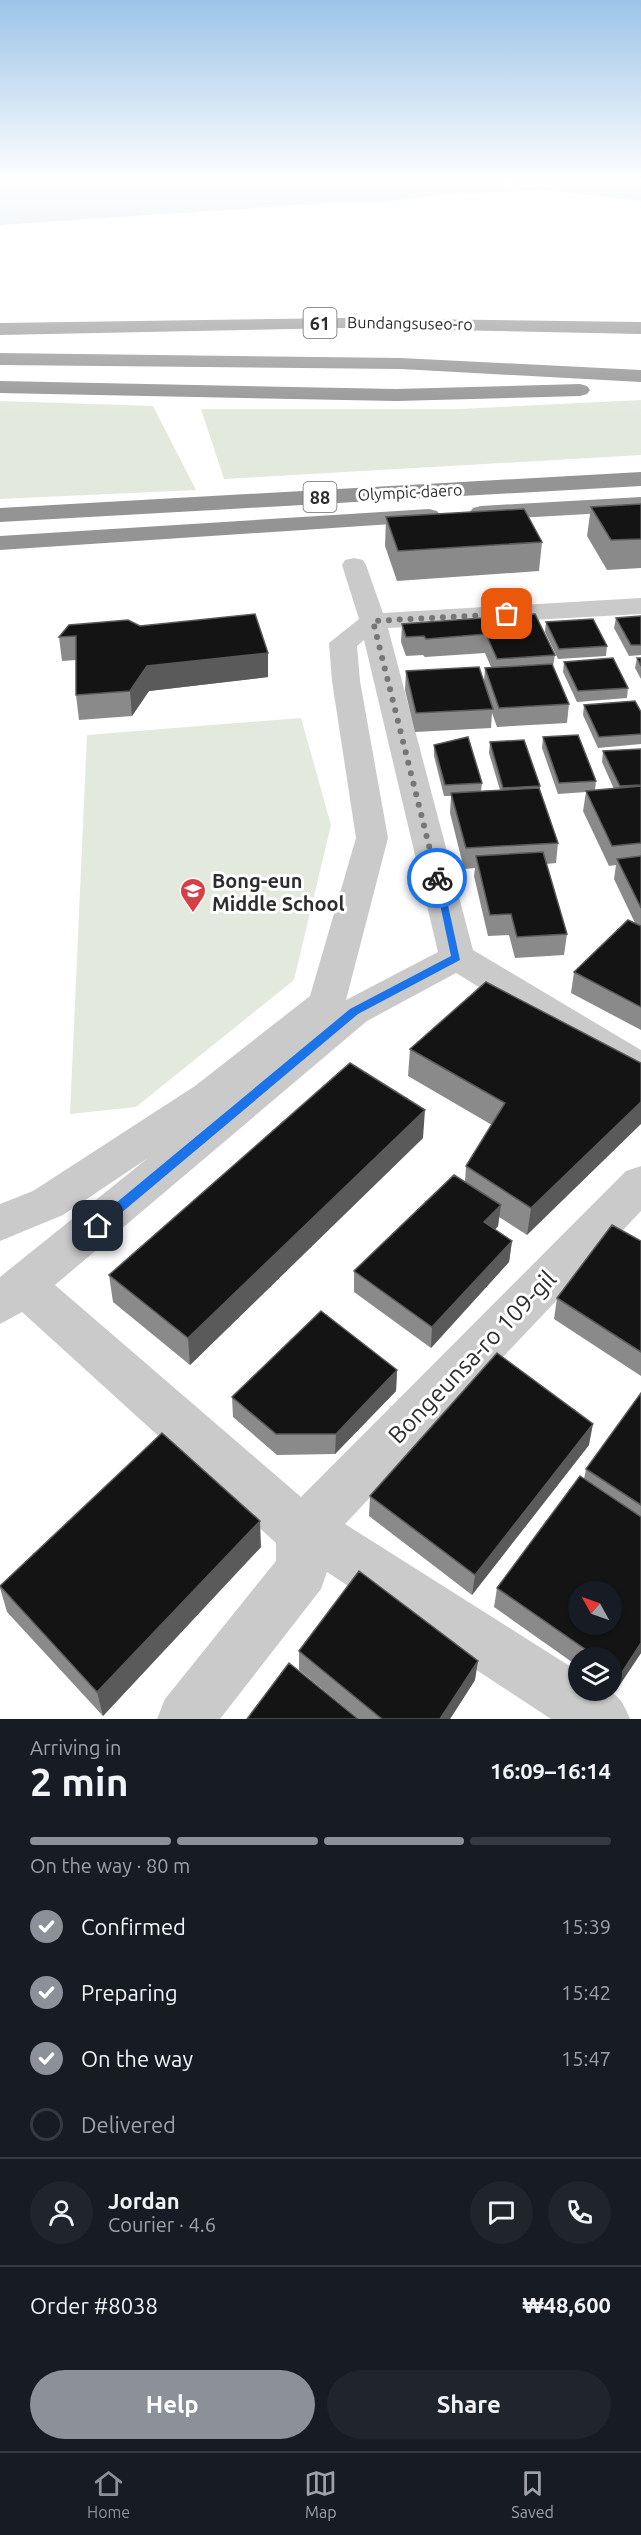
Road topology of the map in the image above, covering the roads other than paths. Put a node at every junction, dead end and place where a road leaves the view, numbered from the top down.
1 (428, 307) dead end
2 (542, 309) dead end
3 (641, 311) edge
4 (0, 313) edge
5 (641, 328) edge
6 (0, 330) edge
7 (0, 358) edge
8 (641, 376) edge
9 (641, 386) edge
10 (0, 387) edge
11 (641, 479) edge
12 (641, 504) edge
13 (0, 515) edge
14 (641, 520) edge
15 (457, 522) junction
16 (0, 543) edge
17 (0, 555) edge
18 (354, 565) dead end
19 (641, 606) edge
20 (373, 621) junction
21 (457, 957) junction
22 (641, 1068) edge
23 (641, 1183) edge
24 (0, 1223) edge
25 (12, 1296) edge
26 (302, 1532) junction
27 (185, 1719) edge
28 (602, 1719) edge

1 - 4 highway, Bundangsuseo-ro / 61
2 - 3 highway
5 - 6 highway, Bundangsuseo-ro / 61
7 - 8 highway
9 - 10 highway
11 - 13 highway, Olympic-daero / 88
12 - 15 highway
14 - 15 highway
15 - 16 highway
15 - 17 highway
18 - 20 street
19 - 20 street
20 - 21 street
20 - 24 street
21 - 22 street
21 - 25 street
23 - 26 street, Bongeunsa-ro 109-gil
25 - 26 street
26 - 27 street
26 - 28 street

